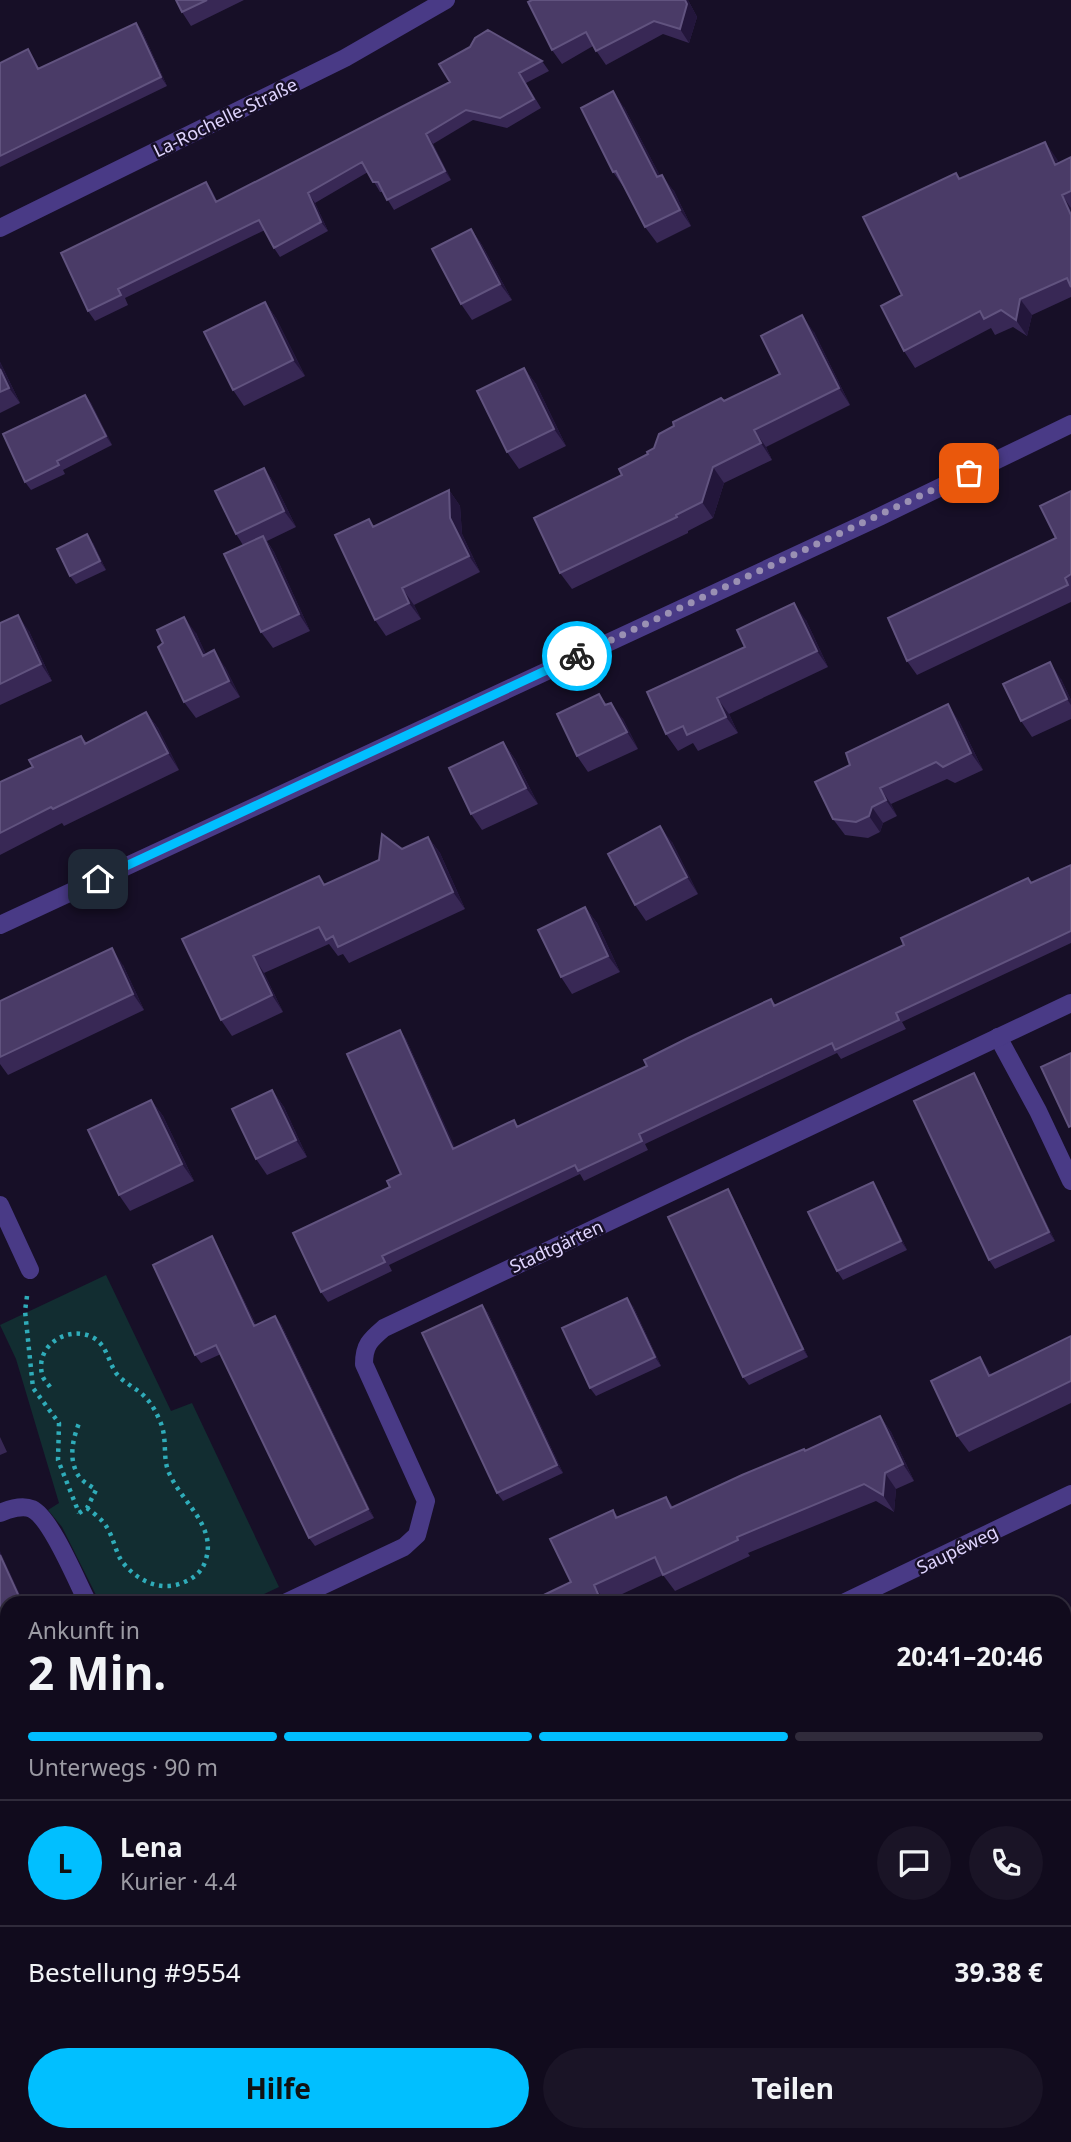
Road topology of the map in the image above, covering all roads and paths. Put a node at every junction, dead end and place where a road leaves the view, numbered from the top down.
1 (446, 0) edge
2 (0, 228) edge
3 (1071, 424) edge
4 (0, 925) edge
5 (1071, 1003) edge
6 (999, 1037) junction
7 (1071, 1181) edge
8 (0, 1205) edge
9 (30, 1270) joint
10 (50, 1387) dead end
11 (79, 1423) dead end
12 (1071, 1494) edge
13 (0, 1513) edge
14 (79, 1513) dead end
15 (84, 1596) edge
16 (300, 1596) edge
17 (858, 1596) edge

1 - 2 street, La-Rochelle-Straße
3 - 4 street
5 - 6 street, Stadtgärten
6 - 7 street
6 - 16 street, Stadtgärten
8 - 9 street
9 - 14 path
10 - 11 path
12 - 17 street, Saupéweg
13 - 15 street

